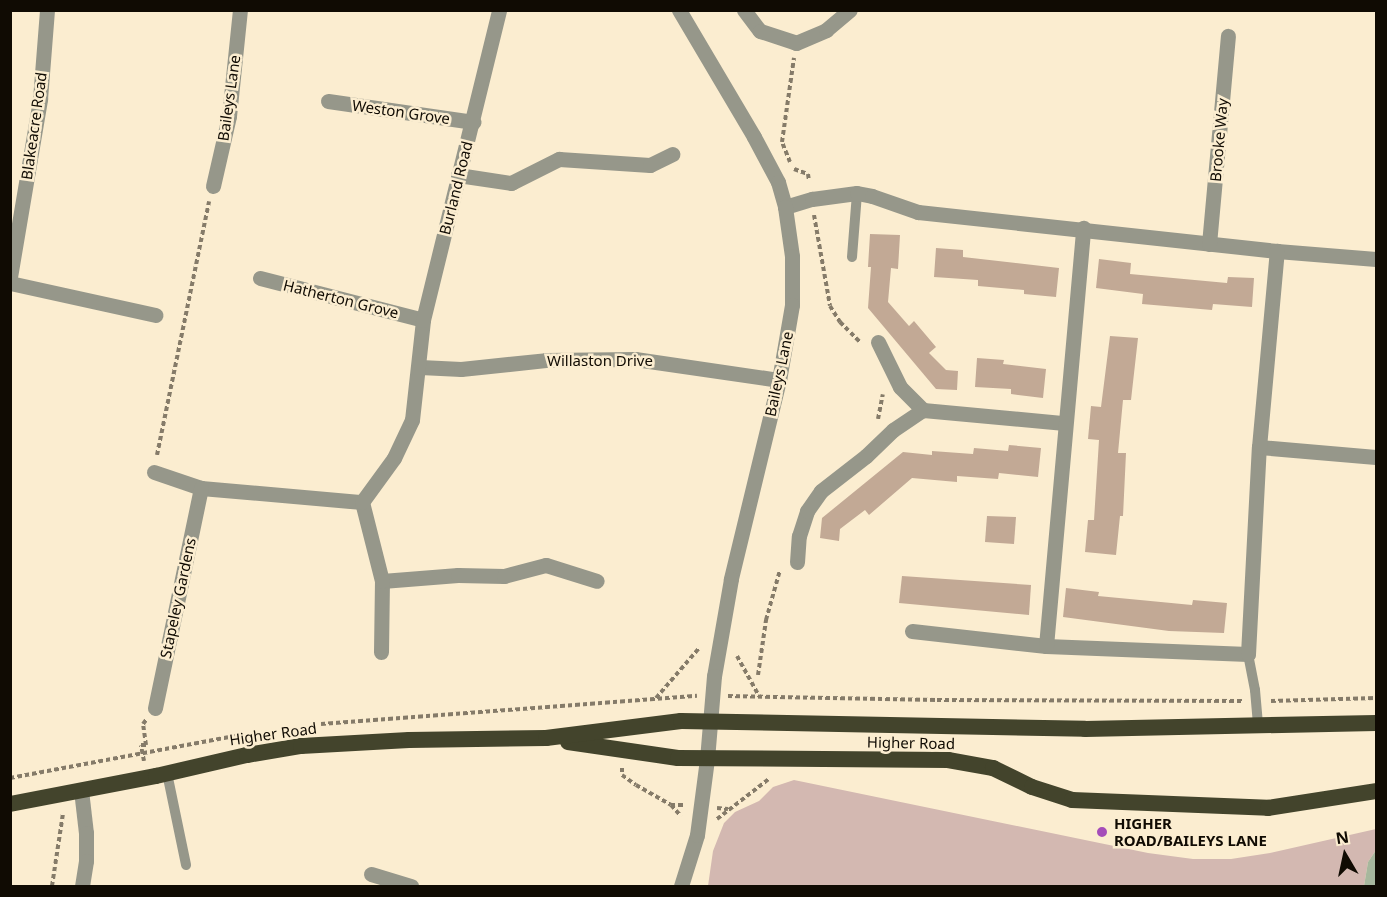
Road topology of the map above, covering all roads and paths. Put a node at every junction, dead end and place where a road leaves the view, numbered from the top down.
1 (47, 10) edge
2 (240, 10) edge
3 (499, 10) edge
4 (679, 10) edge
5 (744, 10) edge
6 (850, 10) edge
7 (1228, 36) dead end
8 (796, 43) junction
9 (328, 101) dead end
10 (473, 122) junction
11 (673, 154) dead end
12 (807, 174) dead end
13 (458, 175) junction
14 (213, 186) joint
15 (857, 193) junction
16 (785, 207) junction
17 (814, 215) dead end
18 (1083, 228) junction
19 (1209, 243) junction
20 (1277, 252) junction
21 (852, 257) dead end
22 (1377, 260) edge
23 (10, 277) edge
24 (260, 278) dead end
25 (10, 283) edge
26 (156, 315) dead end
27 (423, 320) junction
28 (872, 345) joint
29 (420, 367) junction
30 (779, 380) junction
31 (882, 384) dead end
32 (923, 410) junction
33 (1064, 423) junction
34 (875, 426) dead end
35 (1260, 447) junction
36 (1377, 457) edge
37 (154, 472) joint
38 (201, 488) junction
39 (362, 502) junction
40 (797, 562) dead end
41 (782, 565) dead end
42 (382, 581) junction
43 (597, 581) dead end
44 (722, 630) junction
45 (912, 632) dead end
46 (1046, 646) junction
47 (381, 652) dead end
48 (1248, 654) junction
49 (758, 675) dead end
50 (759, 696) dead end
51 (656, 699) dead end
52 (155, 708) joint
53 (711, 721) junction
54 (1377, 723) edge
55 (1258, 725) junction
56 (546, 738) junction
57 (707, 759) junction
58 (167, 773) junction
59 (781, 774) dead end
60 (10, 778) edge
61 (1377, 791) edge
62 (74, 792) junction
63 (10, 804) edge
64 (728, 810) dead end
65 (186, 865) dead end
66 (371, 874) dead end
67 (390, 884) edge
68 (52, 886) edge
69 (82, 886) edge
70 (411, 886) edge
71 (681, 886) edge

1 - 23 street, Blakeacre Road
2 - 14 street, Baileys Lane
3 - 10 street, Burland Road
4 - 16 street, Baileys Lane
5 - 8 street
6 - 8 street
7 - 19 street, Brooke Way
8 - 12 path
9 - 10 street, Weston Grove
10 - 13 street, Burland Road
11 - 13 street
13 - 27 street, Burland Road
14 - 37 path
15 - 16 street
15 - 18 street
15 - 21 lane
16 - 30 street, Baileys Lane
17 - 28 path
18 - 19 street
18 - 33 street
19 - 20 street
20 - 22 street
20 - 35 street
24 - 27 street, Hatherton Grove
25 - 26 street
27 - 29 street, Burland Road
28 - 32 street
29 - 30 street, Willaston Drive
29 - 39 street, Burland Road
30 - 44 street, Baileys Lane
31 - 34 path
32 - 33 street
32 - 40 street
33 - 46 street
35 - 36 street
35 - 48 street
37 - 38 street
38 - 39 street
38 - 52 street, Stapeley Gardens
39 - 42 street
41 - 49 path
42 - 43 street
42 - 47 street
44 - 50 path
44 - 51 path
44 - 53 street, Baileys Lane
45 - 46 street
46 - 48 street
48 - 55 lane
52 - 60 path
53 - 55 highway, Higher Road
53 - 56 highway, Higher Road
53 - 57 street, Baileys Lane
54 - 55 highway, Higher Road
56 - 57 highway, Higher Road
56 - 58 highway, Higher Road
57 - 61 highway, Higher Road
57 - 71 street, Baileys Lane
58 - 62 highway, Higher Road
58 - 65 lane
59 - 64 path
62 - 63 highway, Higher Road
62 - 68 path
62 - 69 street
66 - 67 street
67 - 70 street

